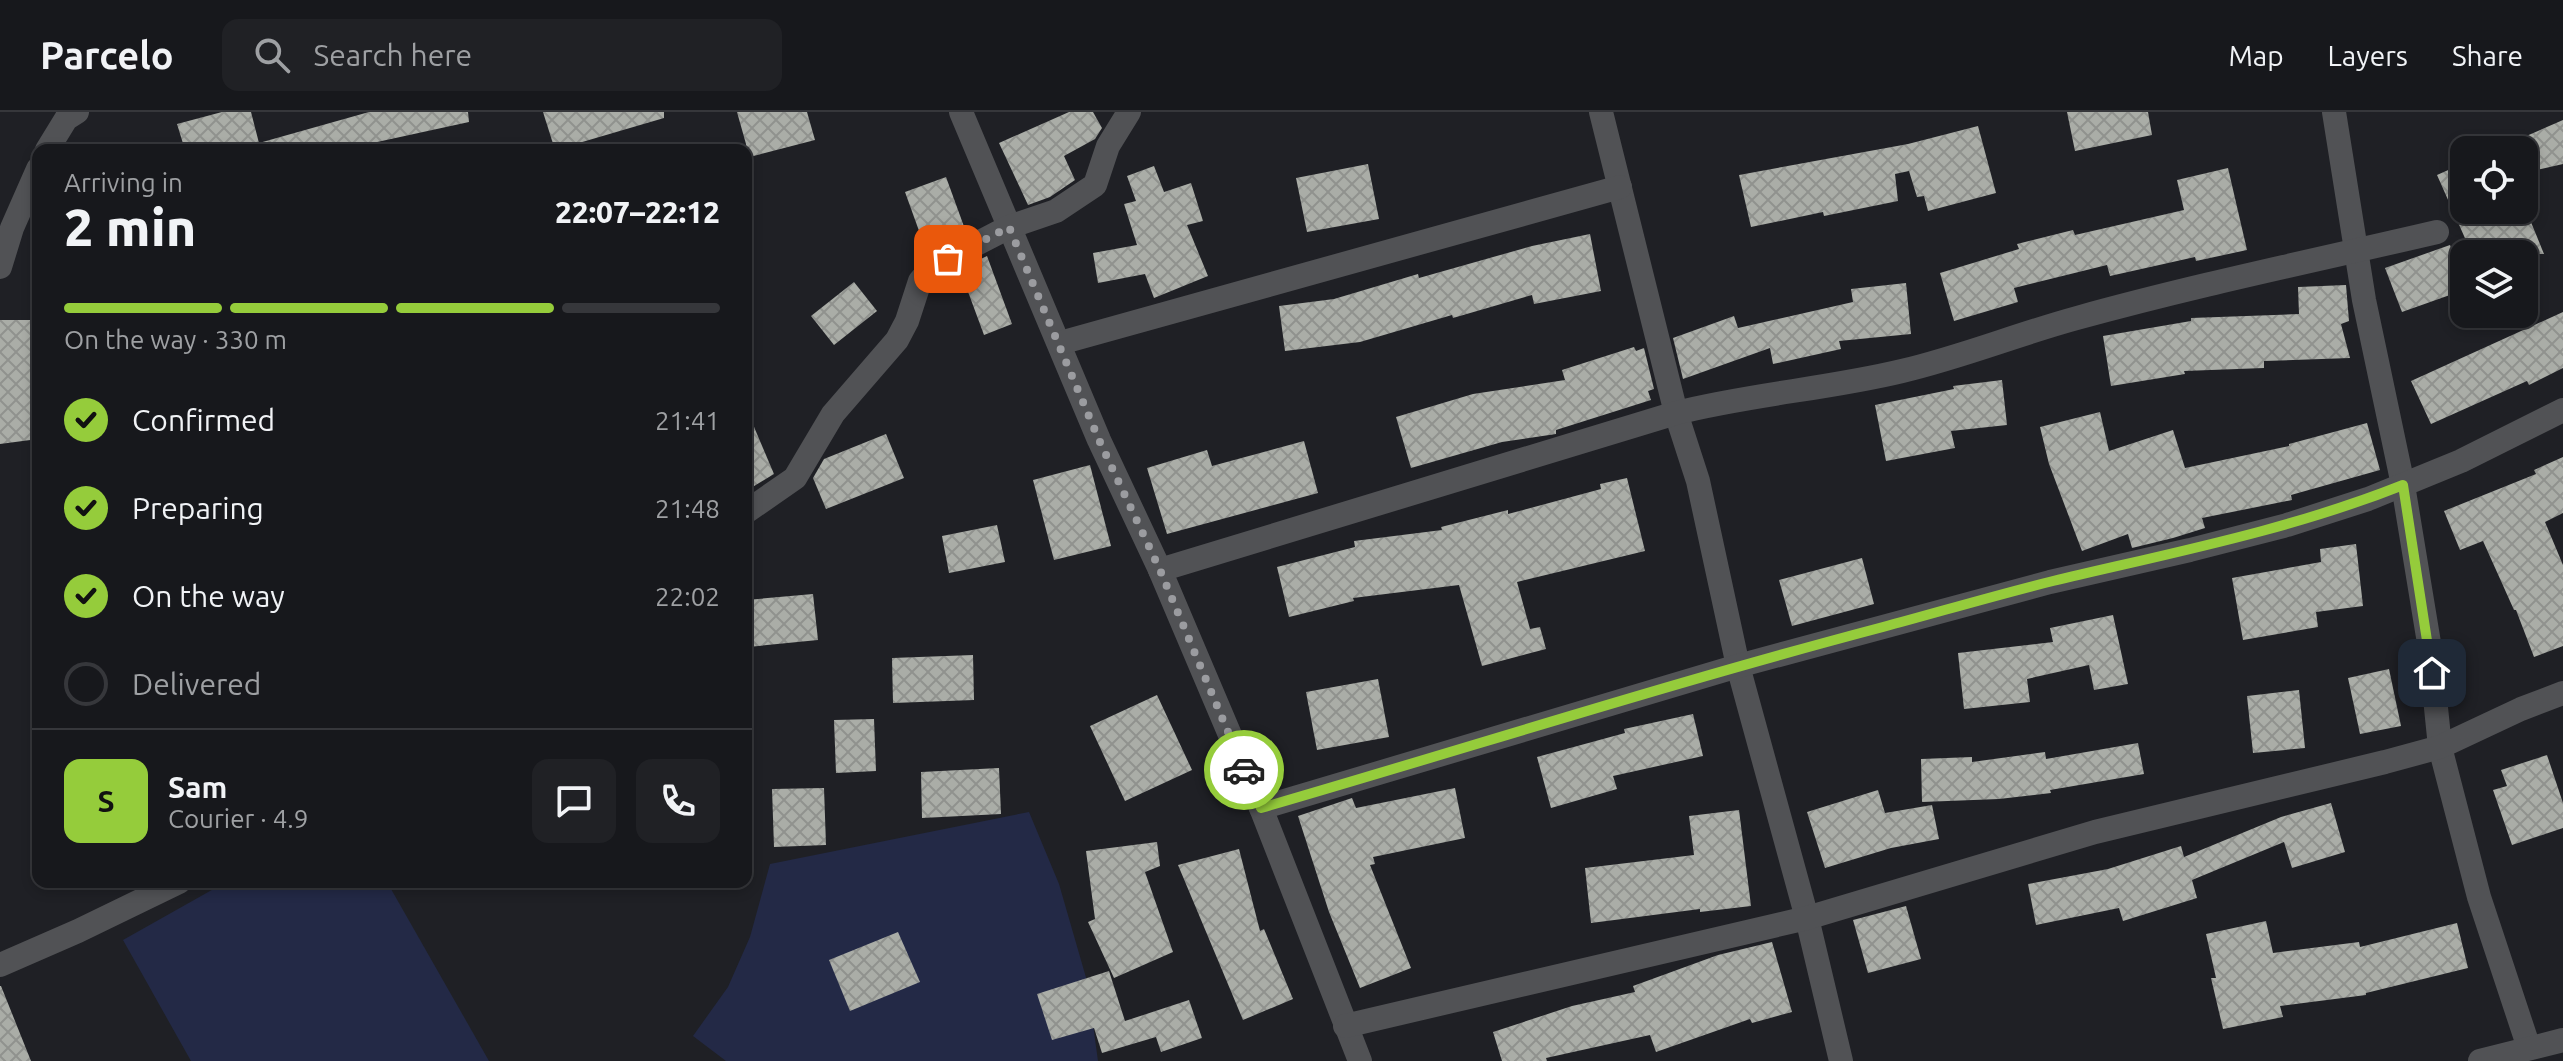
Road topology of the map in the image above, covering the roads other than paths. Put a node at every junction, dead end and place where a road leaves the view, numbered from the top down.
1 (961, 112) edge
2 (1129, 112) edge
3 (1601, 112) edge
4 (2334, 112) edge
5 (70, 114) edge
6 (51, 144) edge
7 (32, 183) edge
8 (1620, 187) junction
9 (1009, 227) junction
10 (2437, 232) dead end
11 (2357, 251) junction
12 (0, 267) edge
13 (1060, 343) junction
14 (2563, 410) edge
15 (1676, 413) junction
16 (2403, 485) junction
17 (752, 508) edge
18 (1160, 570) junction
19 (1738, 666) junction
20 (2563, 693) edge
21 (2440, 747) junction
22 (1261, 808) junction
23 (167, 888) edge
24 (1807, 918) junction
25 (0, 965) edge
26 (1345, 1026) junction
27 (2563, 1040) edge
28 (2529, 1048) junction
29 (1360, 1061) edge
30 (1841, 1061) edge
31 (2480, 1061) edge

1 - 9 street
2 - 9 street
3 - 8 street
4 - 11 street
5 - 6 street
7 - 12 street
8 - 13 street
8 - 15 street
9 - 13 street
9 - 17 street
10 - 11 street
11 - 15 street
11 - 16 street
13 - 18 street
14 - 16 street
15 - 18 street
15 - 19 street
16 - 19 street
16 - 21 street
18 - 22 street
19 - 22 street
19 - 24 street
20 - 21 street
21 - 24 street
21 - 28 street
22 - 26 street
23 - 25 street
24 - 26 street
24 - 30 street
26 - 29 street
27 - 28 street
28 - 31 street

